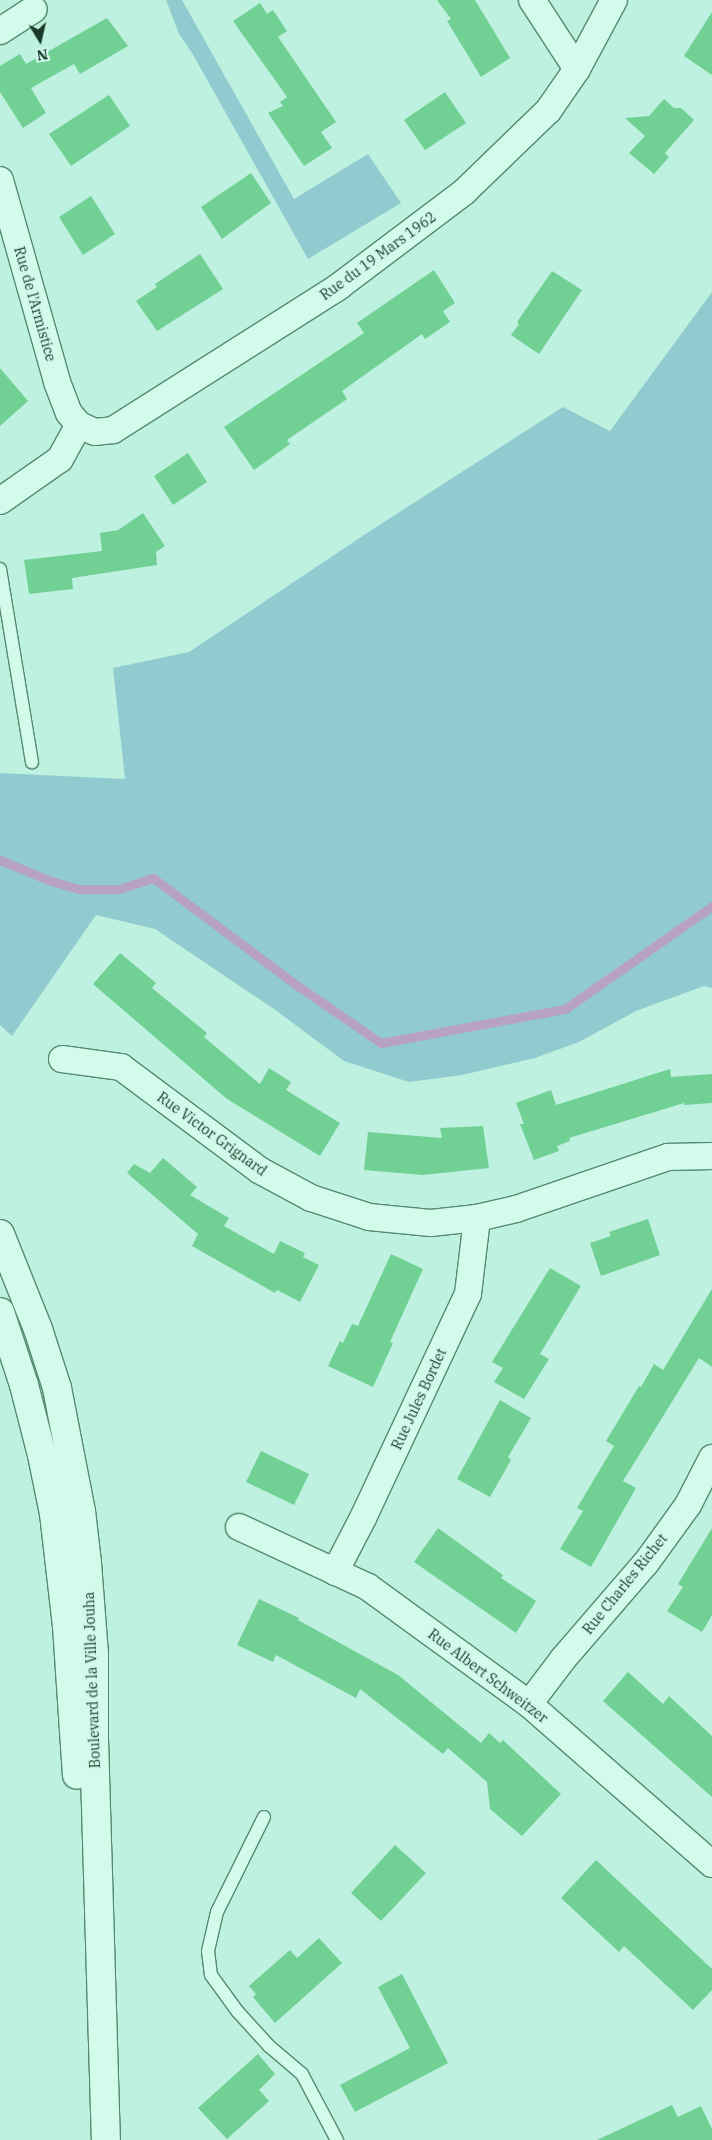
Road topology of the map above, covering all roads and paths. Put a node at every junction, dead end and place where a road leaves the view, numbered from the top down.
1 (532, 0) edge
2 (614, 0) edge
3 (34, 9) dead end
4 (0, 31) edge
5 (577, 69) junction
6 (0, 180) edge
7 (79, 425) junction
8 (0, 501) edge
9 (0, 569) edge
10 (32, 762) dead end
11 (62, 1059) dead end
12 (712, 1156) edge
13 (477, 1218) junction
14 (0, 1234) edge
15 (0, 1312) edge
16 (712, 1458) edge
17 (238, 1527) dead end
18 (334, 1572) junction
19 (529, 1704) junction
20 (264, 1817) dead end
21 (712, 1864) edge
22 (92, 2140) edge
23 (106, 2140) edge
24 (336, 2140) edge

1 - 5 street
2 - 5 street, Rue du 19 Mars 1962
3 - 4 street
5 - 7 street, Rue du 19 Mars 1962
6 - 7 street, Rue de l'Armistice
7 - 8 street
9 - 10 lane
11 - 13 street, Rue Victor Grignard
12 - 13 street, Rue Victor Grignard
13 - 18 street, Rue Jules Bordet
14 - 23 main road, Boulevard de la Ville Jouha
15 - 22 main road, Boulevard de la Ville Jouha
16 - 19 street, Rue Charles Richet
17 - 18 street, Rue Albert Schweitzer
18 - 19 street, Rue Albert Schweitzer
19 - 21 street, Rue Albert Schweitzer
20 - 24 lane

